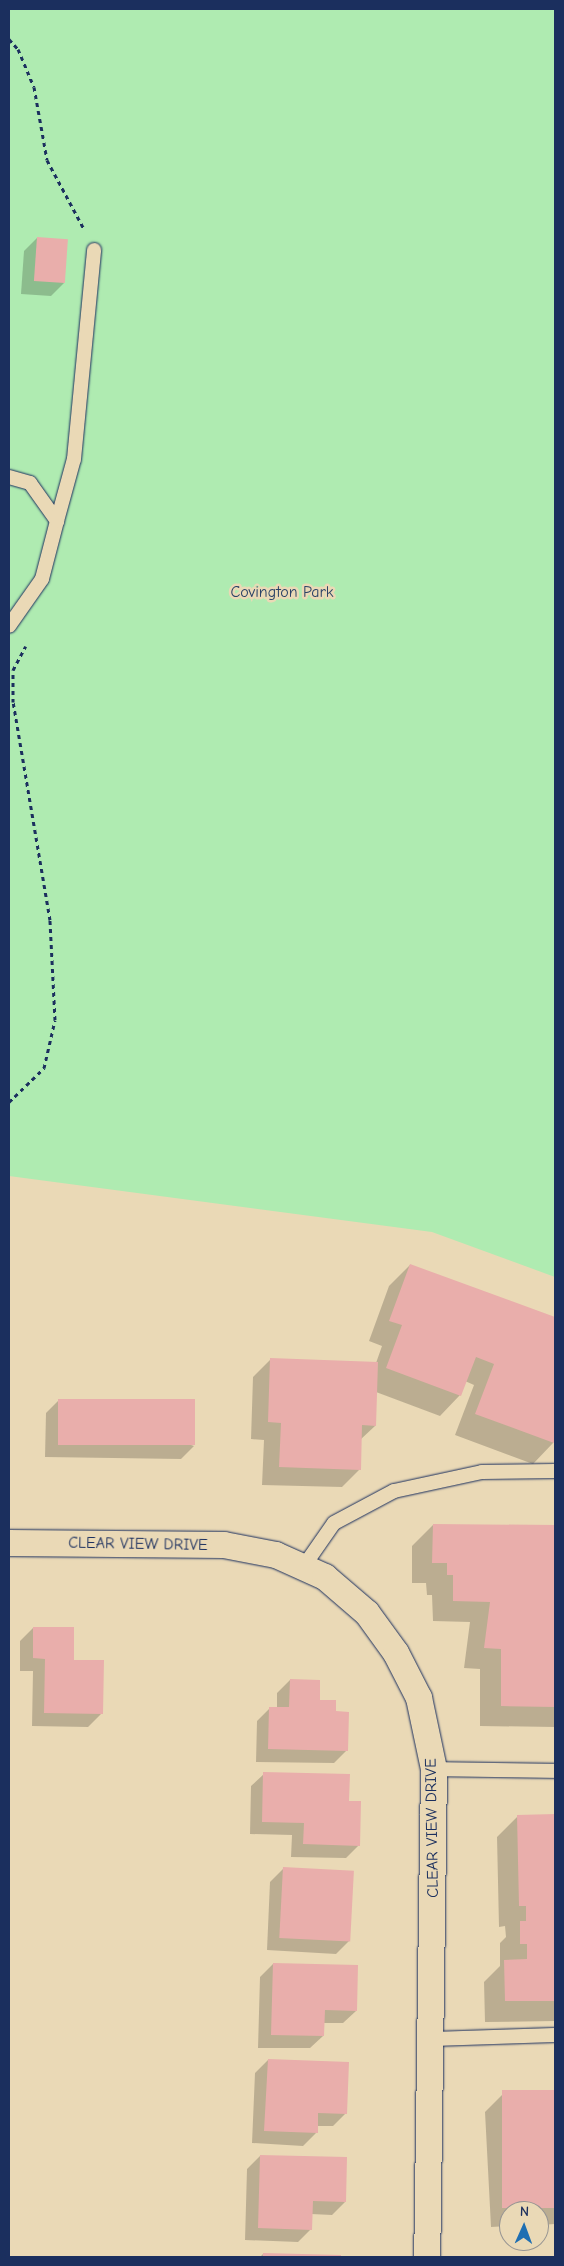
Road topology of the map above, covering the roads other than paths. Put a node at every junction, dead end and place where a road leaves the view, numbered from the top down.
1 (94, 250) dead end
2 (9, 478) edge
3 (57, 521) junction
4 (9, 626) edge
5 (555, 1471) edge
6 (9, 1543) edge
7 (304, 1566) junction
8 (434, 1769) junction
9 (555, 1771) edge
10 (555, 2036) edge
11 (432, 2039) junction
12 (427, 2257) edge

1 - 3 lane
2 - 3 lane
3 - 4 lane
5 - 7 lane
6 - 7 street, CLEAR VIEW DRIVE
7 - 8 street, CLEAR VIEW DRIVE
8 - 9 lane
8 - 11 street, CLEAR VIEW DRIVE
10 - 11 lane
11 - 12 street, CLEAR VIEW DRIVE

